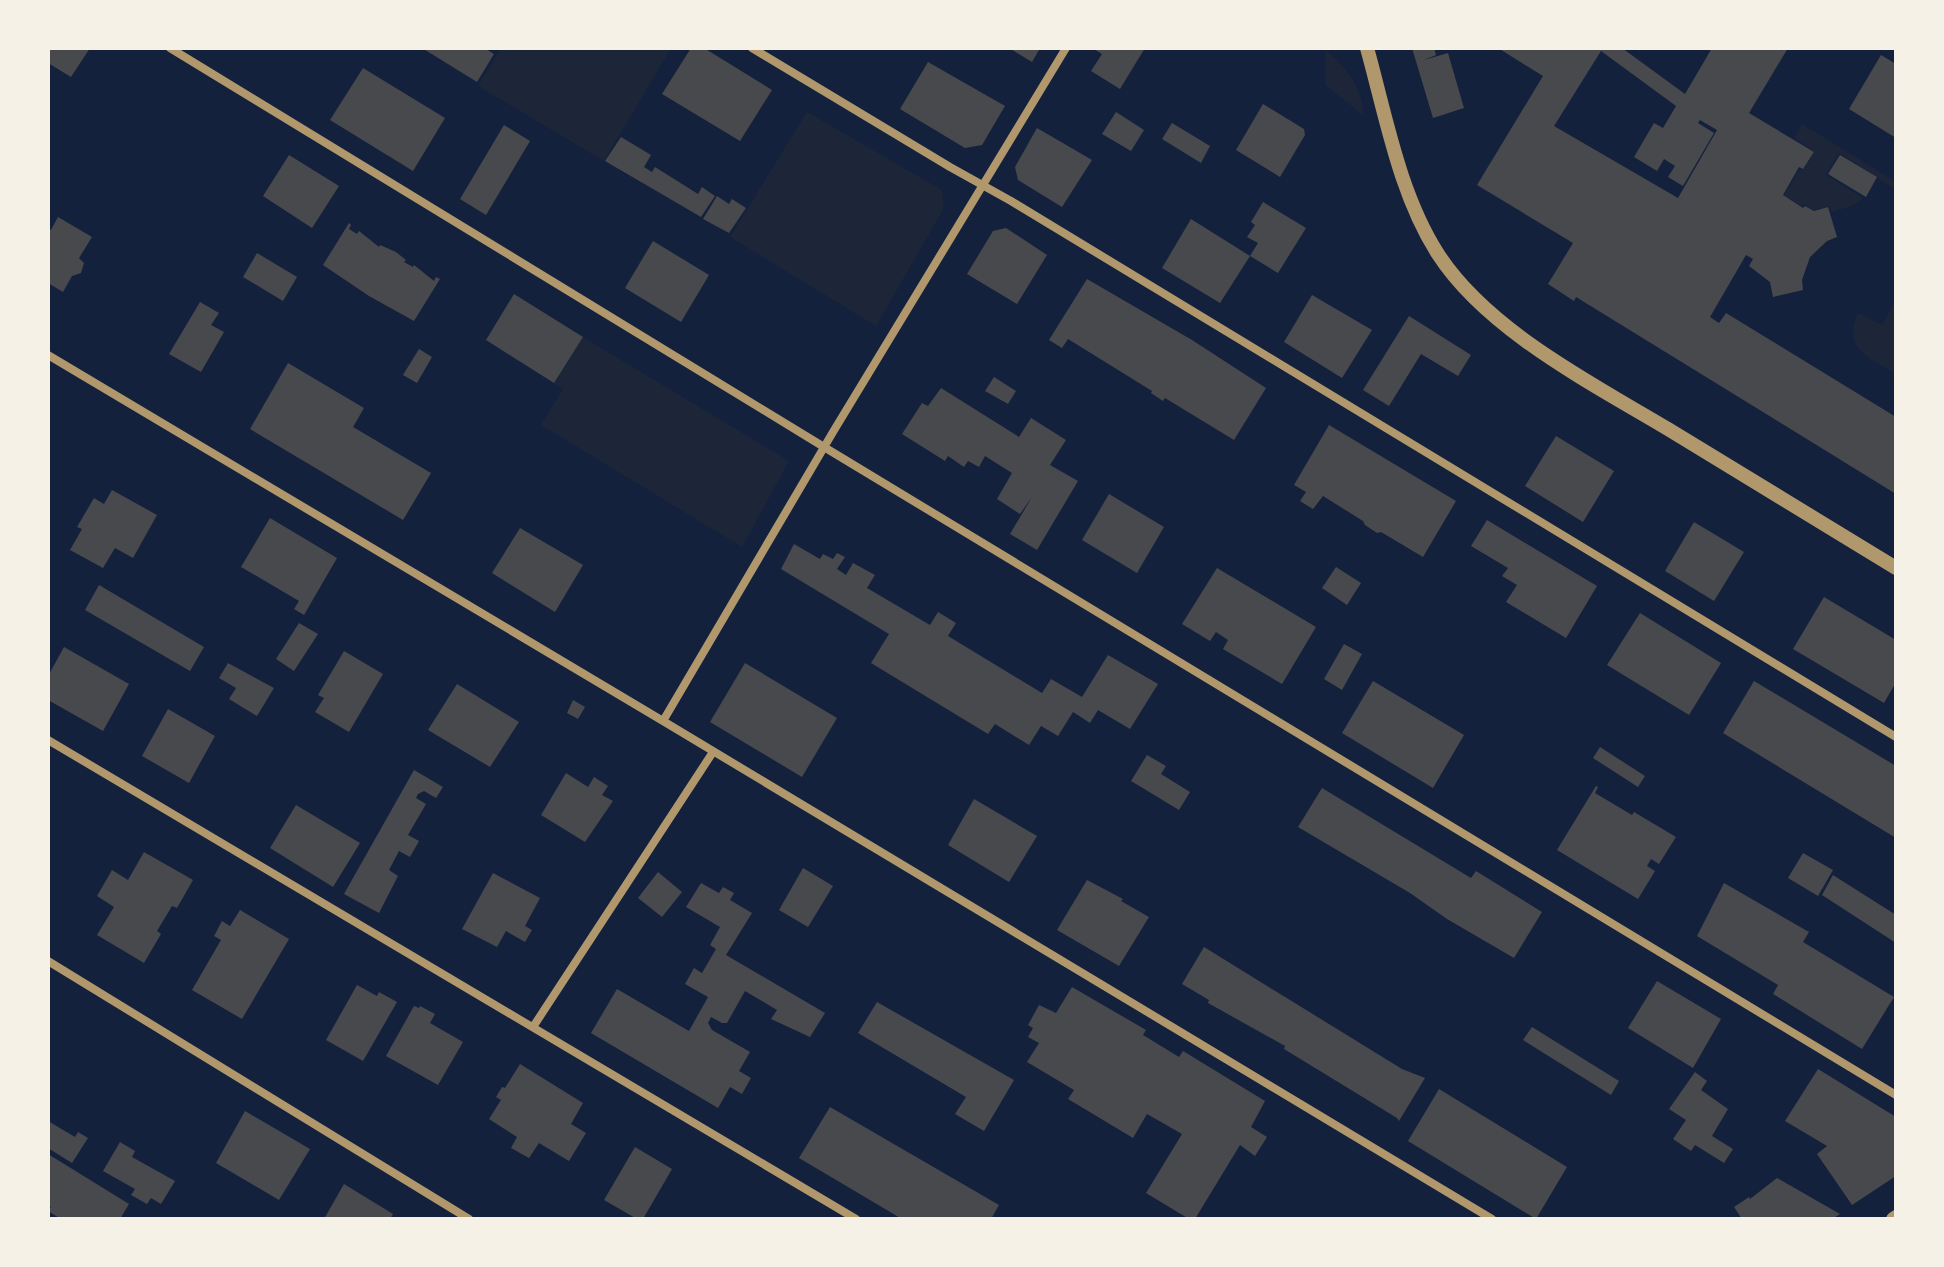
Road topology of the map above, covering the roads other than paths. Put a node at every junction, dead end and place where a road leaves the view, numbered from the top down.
1 (170, 48) edge
2 (752, 48) edge
3 (1066, 48) edge
4 (1367, 48) edge
5 (982, 186) junction
6 (48, 355) edge
7 (824, 447) junction
8 (1896, 568) edge
9 (663, 721) junction
10 (1896, 737) edge
11 (48, 740) edge
12 (713, 752) junction
13 (48, 961) edge
14 (533, 1027) junction
15 (1896, 1095) edge
16 (469, 1219) edge
17 (856, 1219) edge
18 (1492, 1219) edge

1 - 7 street
2 - 5 street
3 - 5 street
4 - 8 street
5 - 7 street
5 - 10 street
6 - 9 street
7 - 9 street
7 - 15 street
9 - 12 street
11 - 14 street
12 - 14 street
12 - 18 street
13 - 16 street
14 - 17 street

